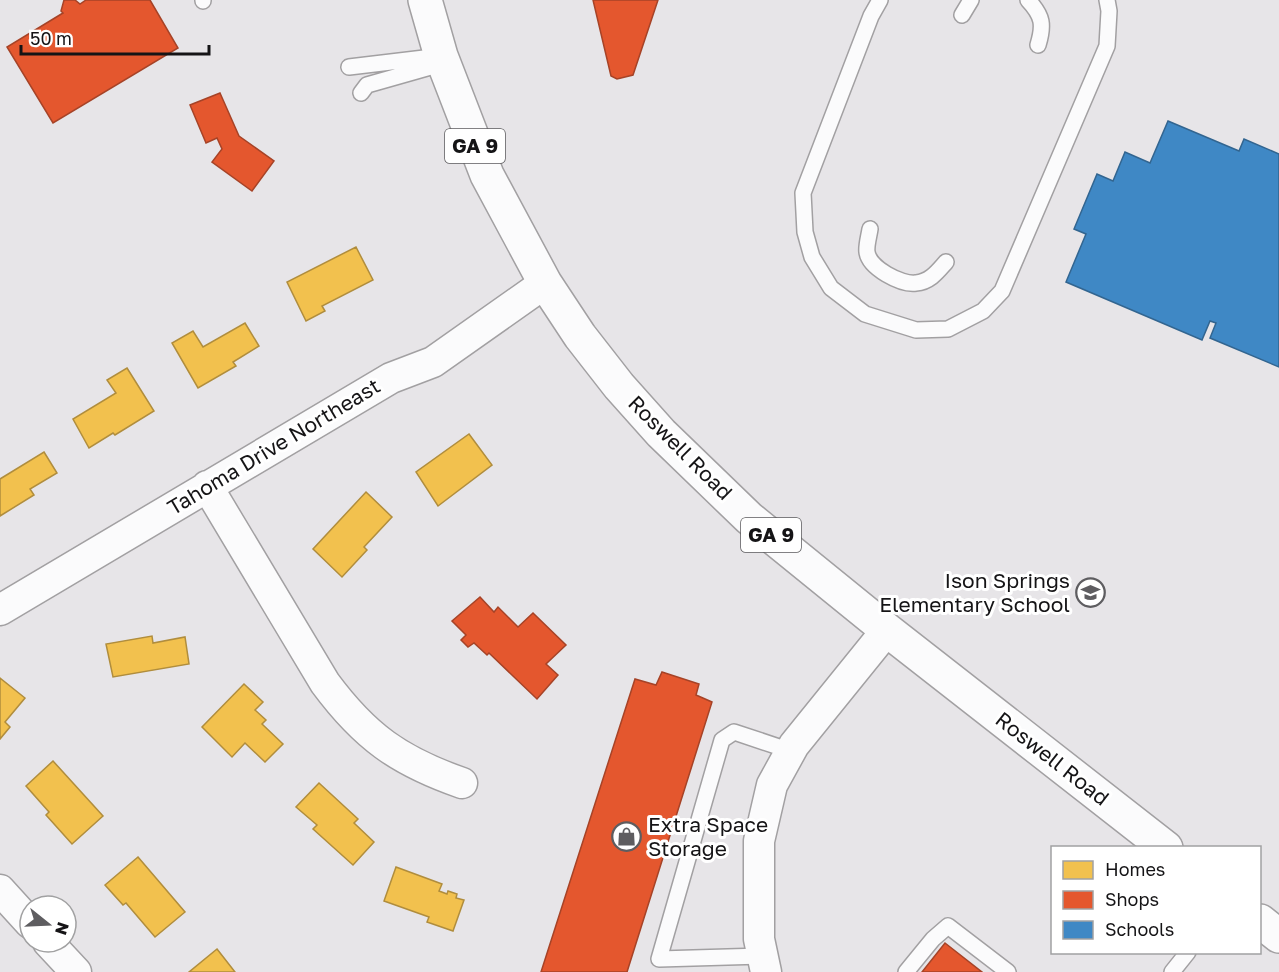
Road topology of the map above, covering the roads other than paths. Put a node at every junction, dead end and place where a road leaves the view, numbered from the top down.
1 (425, 0) edge
2 (880, 0) edge
3 (971, 0) edge
4 (1028, 0) edge
5 (1107, 0) edge
6 (962, 15) dead end
7 (1038, 45) dead end
8 (442, 59) junction
9 (349, 67) dead end
10 (361, 93) dead end
11 (870, 229) dead end
12 (946, 262) dead end
13 (545, 283) junction
14 (207, 486) junction
15 (0, 610) edge
16 (887, 630) junction
17 (791, 751) junction
18 (462, 783) dead end
19 (1163, 846) edge
20 (0, 890) edge
21 (18, 909) edge
22 (1261, 922) edge
23 (1279, 936) edge
24 (59, 954) edge
25 (1186, 954) edge
26 (764, 964) edge
27 (76, 972) edge
28 (906, 972) edge
29 (1008, 972) edge
30 (1172, 972) edge

1 - 8 main road, Roswell Road / GA 9
2 - 5 lane
3 - 6 lane
4 - 7 lane
8 - 9 lane
8 - 10 lane
8 - 13 main road, Roswell Road / GA 9
11 - 12 lane
13 - 14 street, Tahoma Drive Northeast
13 - 16 main road, Roswell Road / GA 9
14 - 15 street, Tahoma Drive Northeast
14 - 18 street
16 - 17 street
16 - 19 main road, Roswell Road / GA 9
17 - 26 street
17 - 26 lane
20 - 21 street
22 - 23 main road
24 - 27 street
25 - 30 lane
28 - 29 lane

